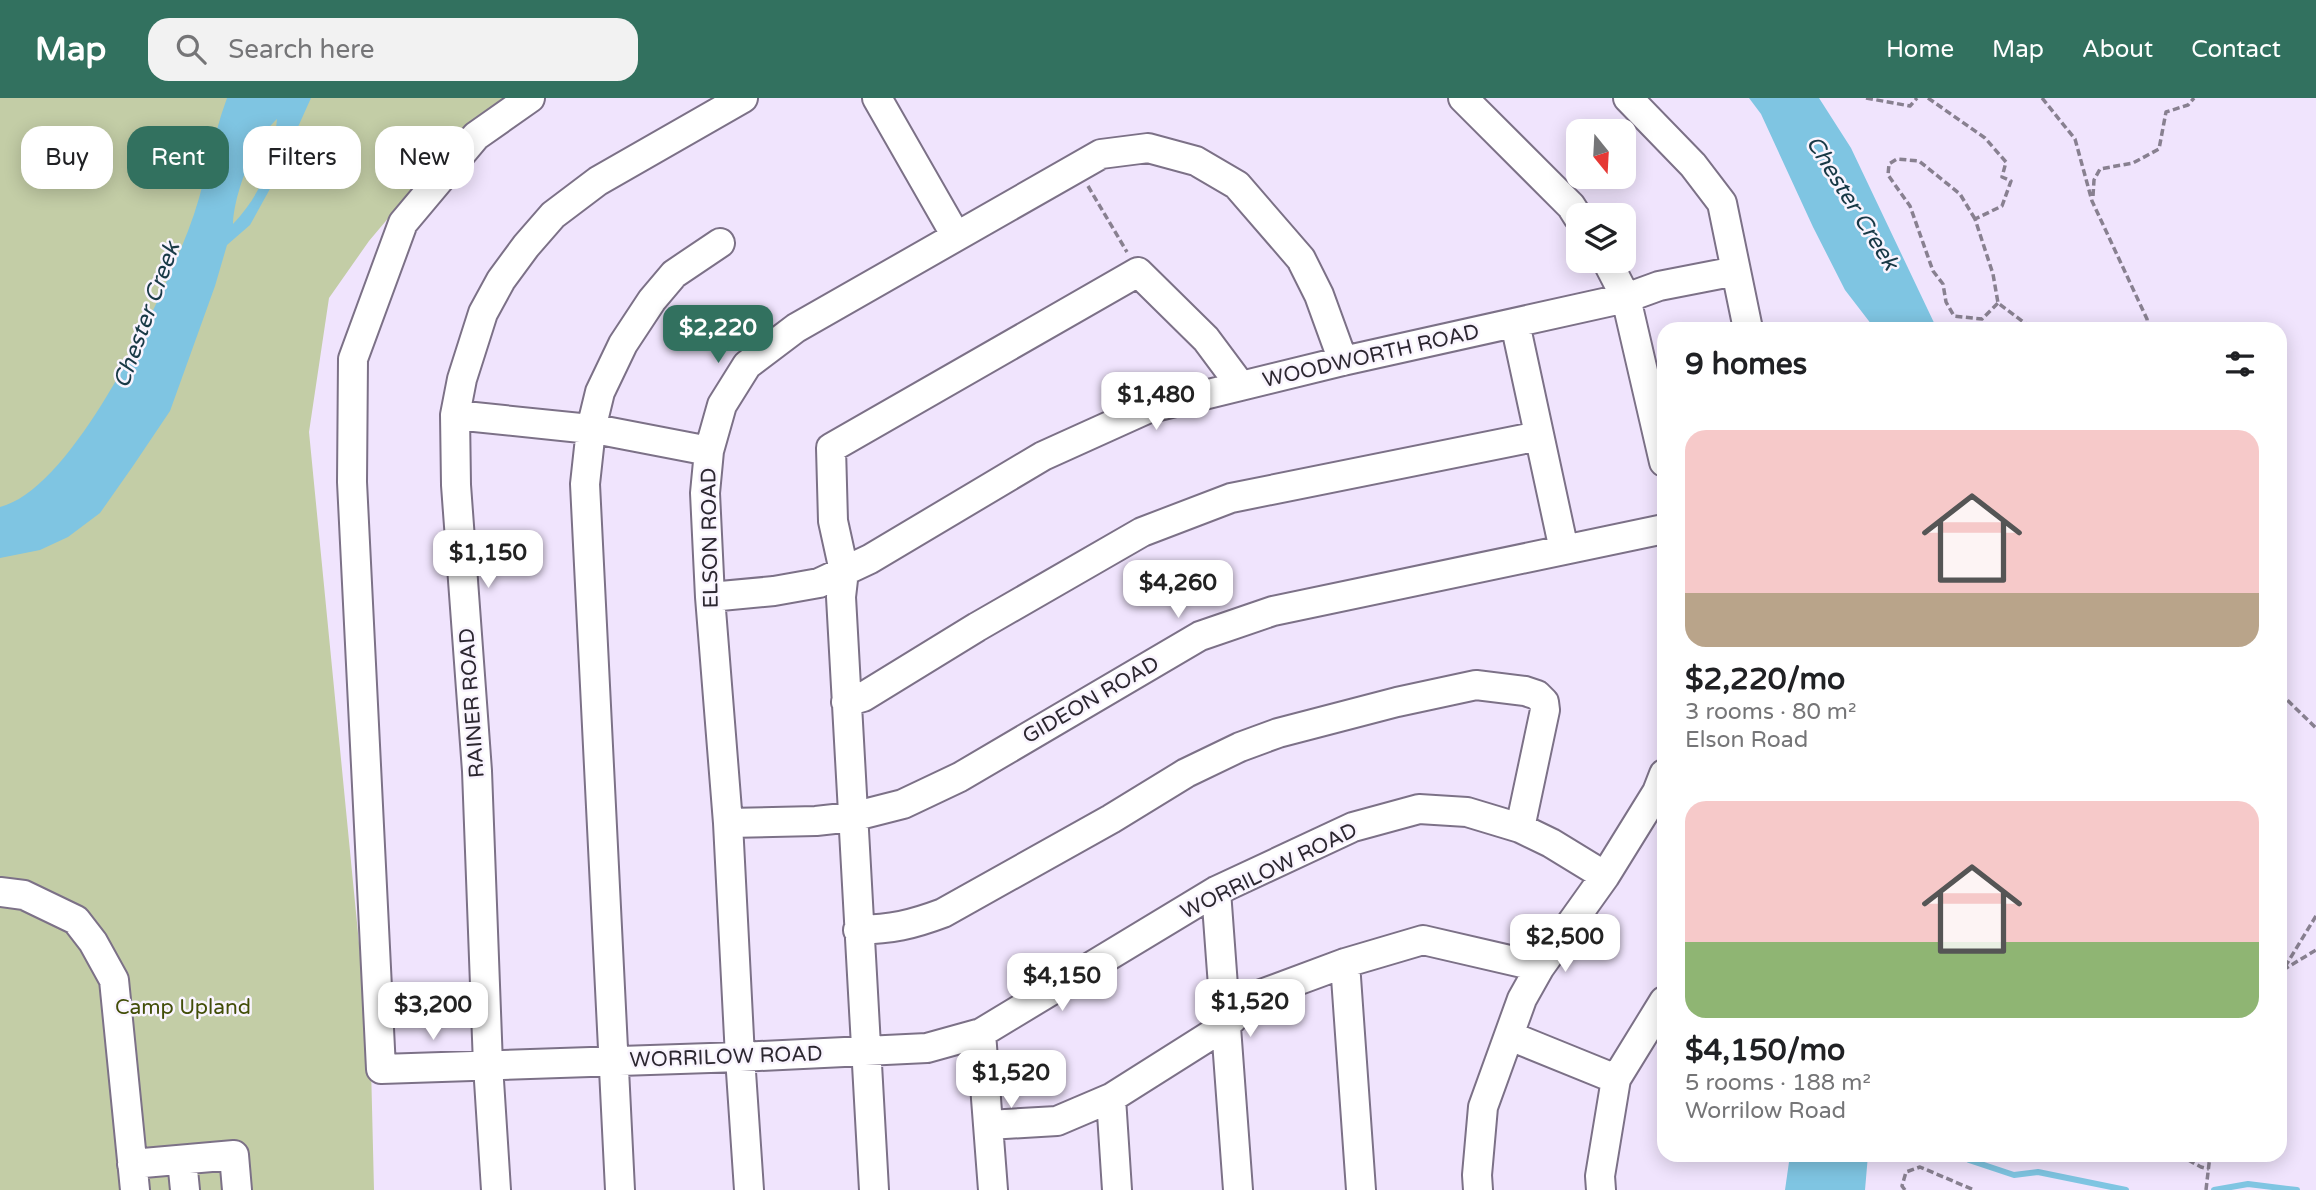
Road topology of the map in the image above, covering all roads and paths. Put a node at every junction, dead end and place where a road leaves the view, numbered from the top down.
1 (530, 98) edge
2 (743, 98) edge
3 (877, 98) edge
4 (1463, 98) edge
5 (1629, 98) edge
6 (1867, 98) edge
7 (1917, 98) edge
8 (1928, 98) edge
9 (2042, 98) edge
10 (2194, 98) edge
11 (1077, 168) junction
12 (2092, 201) junction
13 (1568, 203) edge
14 (1975, 219) junction
15 (956, 236) junction
16 (720, 243) dead end
17 (1736, 271) junction
18 (1138, 272) junction
19 (1612, 273) edge
20 (1626, 298) junction
21 (1998, 303) junction
22 (1747, 322) edge
23 (2023, 322) edge
24 (2147, 322) edge
25 (1515, 323) junction
26 (1343, 361) junction
27 (1241, 386) junction
28 (455, 415) junction
29 (592, 429) junction
30 (1657, 432) edge
31 (1539, 436) junction
32 (709, 451) junction
33 (1657, 531) edge
34 (1564, 551) junction
35 (844, 571) junction
36 (710, 597) junction
37 (2287, 700) edge
38 (846, 702) junction
39 (2316, 728) edge
40 (1657, 792) edge
41 (852, 817) junction
42 (728, 823) junction
43 (1520, 828) junction
44 (1605, 876) junction
45 (1216, 891) junction
46 (0, 892) edge
47 (2316, 916) edge
48 (858, 929) junction
49 (2316, 950) edge
50 (1345, 964) junction
51 (2287, 964) edge
52 (1540, 967) junction
53 (2287, 969) edge
54 (1657, 1012) edge
55 (1225, 1026) junction
56 (981, 1033) junction
57 (1510, 1036) junction
58 (864, 1052) junction
59 (740, 1057) junction
60 (612, 1060) junction
61 (488, 1065) junction
62 (1616, 1079) junction
63 (1111, 1098) junction
64 (988, 1125) junction
65 (182, 1160) junction
66 (2192, 1162) edge
67 (2210, 1162) edge
68 (2209, 1169) junction
69 (134, 1177) edge
70 (2206, 1189) edge
71 (185, 1190) edge
72 (237, 1190) edge
73 (496, 1190) edge
74 (620, 1190) edge
75 (750, 1190) edge
76 (873, 1190) edge
77 (993, 1190) edge
78 (1117, 1190) edge
79 (1238, 1190) edge
80 (1361, 1190) edge
81 (1478, 1190) edge
82 (1601, 1190) edge
83 (1905, 1190) edge
84 (1974, 1190) edge

1 - 61 street, WORRILOW ROAD
2 - 28 street, RAINER ROAD
3 - 15 street
4 - 13 street
5 - 17 street
6 - 7 path
8 - 14 path
9 - 12 path
10 - 12 path
11 - 15 street, ELSON ROAD
11 - 18 path
11 - 26 street, ELSON ROAD
12 - 24 path
14 - 21 path
14 - 21 path
15 - 32 street, ELSON ROAD
16 - 29 street
17 - 20 street, WOODWORTH ROAD
17 - 22 street
18 - 27 street
18 - 35 street
19 - 20 street
20 - 25 street, WOODWORTH ROAD
20 - 30 street
21 - 23 path
25 - 26 street, WOODWORTH ROAD
25 - 31 street
26 - 27 street, WOODWORTH ROAD
27 - 35 street, WOODWORTH ROAD
28 - 29 street
28 - 61 street, RAINER ROAD
29 - 32 street
29 - 60 street
31 - 34 street
31 - 38 street
32 - 36 street, ELSON ROAD
33 - 34 street, GIDEON ROAD
34 - 41 street, GIDEON ROAD
35 - 36 street, WOODWORTH ROAD
35 - 38 street
36 - 42 street, ELSON ROAD
37 - 39 path
38 - 41 street
40 - 44 street
41 - 42 street, GIDEON ROAD
41 - 48 street
42 - 59 street, ELSON ROAD
43 - 44 street, WORRILOW ROAD
43 - 45 street, WORRILOW ROAD
43 - 48 street
44 - 52 street
45 - 55 street
45 - 56 street, WORRILOW ROAD
46 - 69 street
47 - 51 path
48 - 58 street
49 - 53 path
50 - 52 street
50 - 55 street
50 - 80 street
52 - 57 street
54 - 62 street
55 - 63 street
55 - 79 street
56 - 58 street, WORRILOW ROAD
56 - 64 street
57 - 62 street
57 - 81 street
58 - 59 street, WORRILOW ROAD
58 - 76 street
59 - 60 street, WORRILOW ROAD
59 - 75 street, ELSON ROAD
60 - 61 street, WORRILOW ROAD
60 - 74 street
61 - 73 street, RAINER ROAD
62 - 82 street
63 - 64 street
63 - 78 street
64 - 77 street
65 - 69 street
65 - 71 street
65 - 72 street
66 - 68 path
67 - 68 path
68 - 70 path
83 - 84 path

